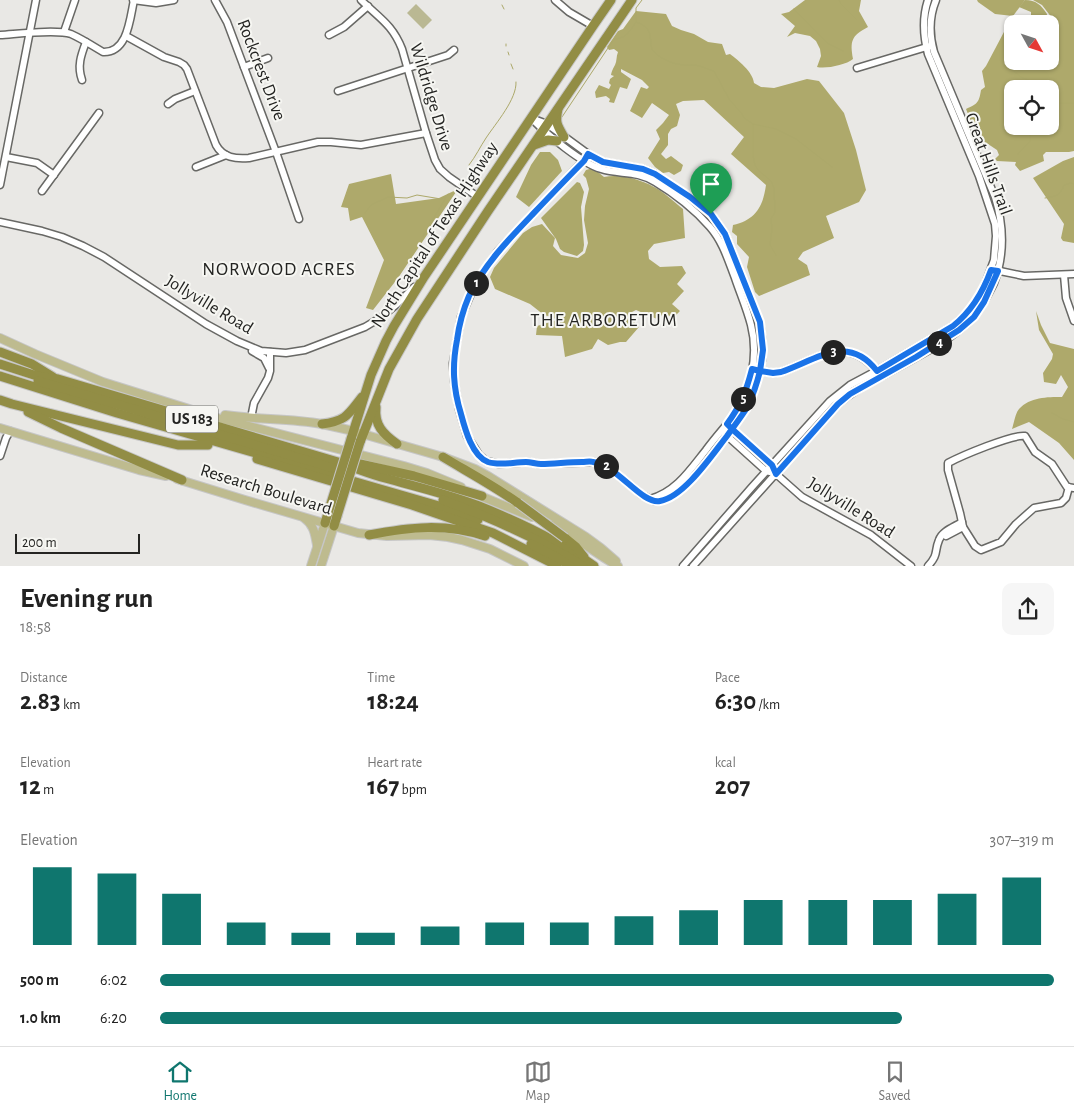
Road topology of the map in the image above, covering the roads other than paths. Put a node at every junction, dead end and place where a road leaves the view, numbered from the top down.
1 (36, 0) edge
2 (75, 0) edge
3 (134, 0) edge
4 (174, 0) edge
5 (215, 0) edge
6 (362, 0) edge
7 (556, 0) edge
8 (611, 0) edge
9 (632, 0) edge
10 (928, 0) edge
11 (936, 0) edge
12 (368, 6) junction
13 (593, 26) junction
14 (64, 32) junction
15 (30, 33) junction
16 (0, 35) edge
17 (329, 35) dead end
18 (126, 36) junction
19 (86, 42) junction
20 (930, 46) junction
21 (454, 50) dead end
22 (268, 58) dead end
23 (244, 67) junction
24 (408, 68) junction
25 (857, 68) dead end
26 (82, 80) dead end
27 (195, 91) junction
28 (338, 91) dead end
29 (168, 104) dead end
30 (559, 106) junction
31 (100, 113) dead end
32 (531, 118) junction
33 (545, 127) junction
34 (426, 133) junction
35 (561, 139) junction
36 (532, 146) junction
37 (276, 152) junction
38 (588, 154) junction
39 (226, 155) junction
40 (6, 157) junction
41 (584, 161) junction
42 (196, 167) dead end
43 (54, 175) junction
44 (0, 185) edge
45 (42, 191) dead end
46 (478, 196) junction
47 (488, 211) junction
48 (299, 219) dead end
49 (0, 222) edge
50 (991, 270) junction
51 (998, 271) junction
52 (1074, 274) edge
53 (1064, 275) junction
54 (424, 277) junction
55 (966, 320) junction
56 (1074, 321) edge
57 (0, 338) edge
58 (246, 346) junction
59 (0, 352) edge
60 (270, 352) junction
61 (0, 364) edge
62 (752, 369) junction
63 (0, 370) edge
64 (760, 371) junction
65 (270, 372) junction
66 (879, 374) junction
67 (0, 376) edge
68 (58, 379) junction
69 (0, 382) edge
70 (365, 393) junction
71 (378, 394) junction
72 (0, 400) edge
73 (12, 404) junction
74 (201, 412) junction
75 (251, 418) junction
76 (322, 424) junction
77 (729, 427) junction
78 (0, 428) edge
79 (10, 432) junction
80 (724, 433) junction
81 (356, 437) junction
82 (397, 444) junction
83 (208, 445) junction
84 (0, 456) edge
85 (443, 457) junction
86 (326, 459) junction
87 (772, 465) junction
88 (766, 471) junction
89 (776, 474) junction
90 (182, 480) junction
91 (1071, 487) edge
92 (482, 496) junction
93 (303, 517) junction
94 (329, 524) junction
95 (962, 525) junction
96 (369, 535) junction
97 (513, 542) junction
98 (317, 547) junction
99 (589, 565) edge
100 (311, 566) edge
101 (321, 566) edge
102 (524, 566) edge
103 (557, 566) edge
104 (570, 566) edge
105 (620, 566) edge
106 (682, 566) edge
107 (693, 566) edge
108 (912, 566) edge
109 (928, 566) edge

1 - 15 street
2 - 14 street
3 - 4 street
3 - 18 street
5 - 23 street, Rockcrest Drive
6 - 12 street, Wildridge Drive
7 - 13 street
8 - 13 highway, North Capital of Texas Highway
9 - 30 highway
10 - 20 street, Great Hills Trail
11 - 20 street, Great Hills Trail
12 - 17 street
12 - 24 street, Wildridge Drive
13 - 32 highway, North Capital of Texas Highway
14 - 15 street
14 - 19 street
15 - 16 street
15 - 40 street
18 - 19 street
18 - 27 street
19 - 26 street
20 - 25 street
20 - 50 street, Great Hills Trail
20 - 51 street, Great Hills Trail
21 - 24 street
22 - 23 street
23 - 37 street, Rockcrest Drive
24 - 28 street
24 - 34 street, Wildridge Drive
27 - 29 street
27 - 39 street
30 - 33 highway
30 - 35 highway
31 - 43 street
32 - 33 street
32 - 46 highway, North Capital of Texas Highway
33 - 35 street
33 - 36 highway
34 - 37 street
34 - 46 street, Wildridge Drive
35 - 36 highway
35 - 38 street
35 - 41 street
36 - 47 highway
37 - 39 street
37 - 48 street, Rockcrest Drive
38 - 41 street
38 - 64 street
39 - 42 street
40 - 43 street
40 - 44 street
41 - 62 street
41 - 80 street
43 - 45 street
46 - 47 highway
46 - 54 highway, North Capital of Texas Highway
47 - 71 highway
49 - 58 street, Jollyville Road
50 - 51 street
50 - 55 street, Great Hills Trail
51 - 53 street
51 - 55 street, Great Hills Trail
52 - 53 street
53 - 56 street
54 - 60 street, Jollyville Road
54 - 70 highway, North Capital of Texas Highway
55 - 66 street, Great Hills Trail
57 - 74 main road
58 - 60 street, Jollyville Road
58 - 65 street
59 - 68 highway
60 - 65 street
61 - 68 highway, US 183
62 - 64 street
62 - 77 street
63 - 99 highway
64 - 66 street
64 - 77 street
65 - 75 street
66 - 87 street, Great Hills Trail
66 - 89 street, Great Hills Trail
67 - 104 highway
68 - 86 highway, US 183
69 - 83 highway, US 183
70 - 76 highway
70 - 81 highway, North Capital of Texas Highway
71 - 81 highway
71 - 82 highway
72 - 73 highway
73 - 83 highway
73 - 90 highway
74 - 75 main road
74 - 92 main road
75 - 76 main road
76 - 81 main road
77 - 80 street
77 - 87 street
78 - 79 main road, Research Boulevard
79 - 84 street
79 - 90 main road, Research Boulevard
80 - 88 street
81 - 82 main road
81 - 94 highway, North Capital of Texas Highway, bridge
82 - 85 main road
83 - 97 highway, US 183
85 - 99 highway, bridge
85 - 105 main road
86 - 92 highway
86 - 99 highway, US 183
87 - 88 street, Great Hills Trail
87 - 89 street
88 - 89 street
88 - 106 street, Great Hills Trail
89 - 107 street, Great Hills Trail
89 - 108 street, Jollyville Road
90 - 93 main road, Research Boulevard
91 - 95 street
91 - 95 street
92 - 105 main road
93 - 94 main road, Research Boulevard
93 - 98 main road
94 - 96 main road, Research Boulevard
94 - 98 main road, North Capital of Texas Highway
94 - 101 main road, North Capital of Texas Highway
95 - 109 street
96 - 97 highway
96 - 102 main road, Research Boulevard
97 - 103 highway, US 183
98 - 100 main road, North Capital of Texas Highway

